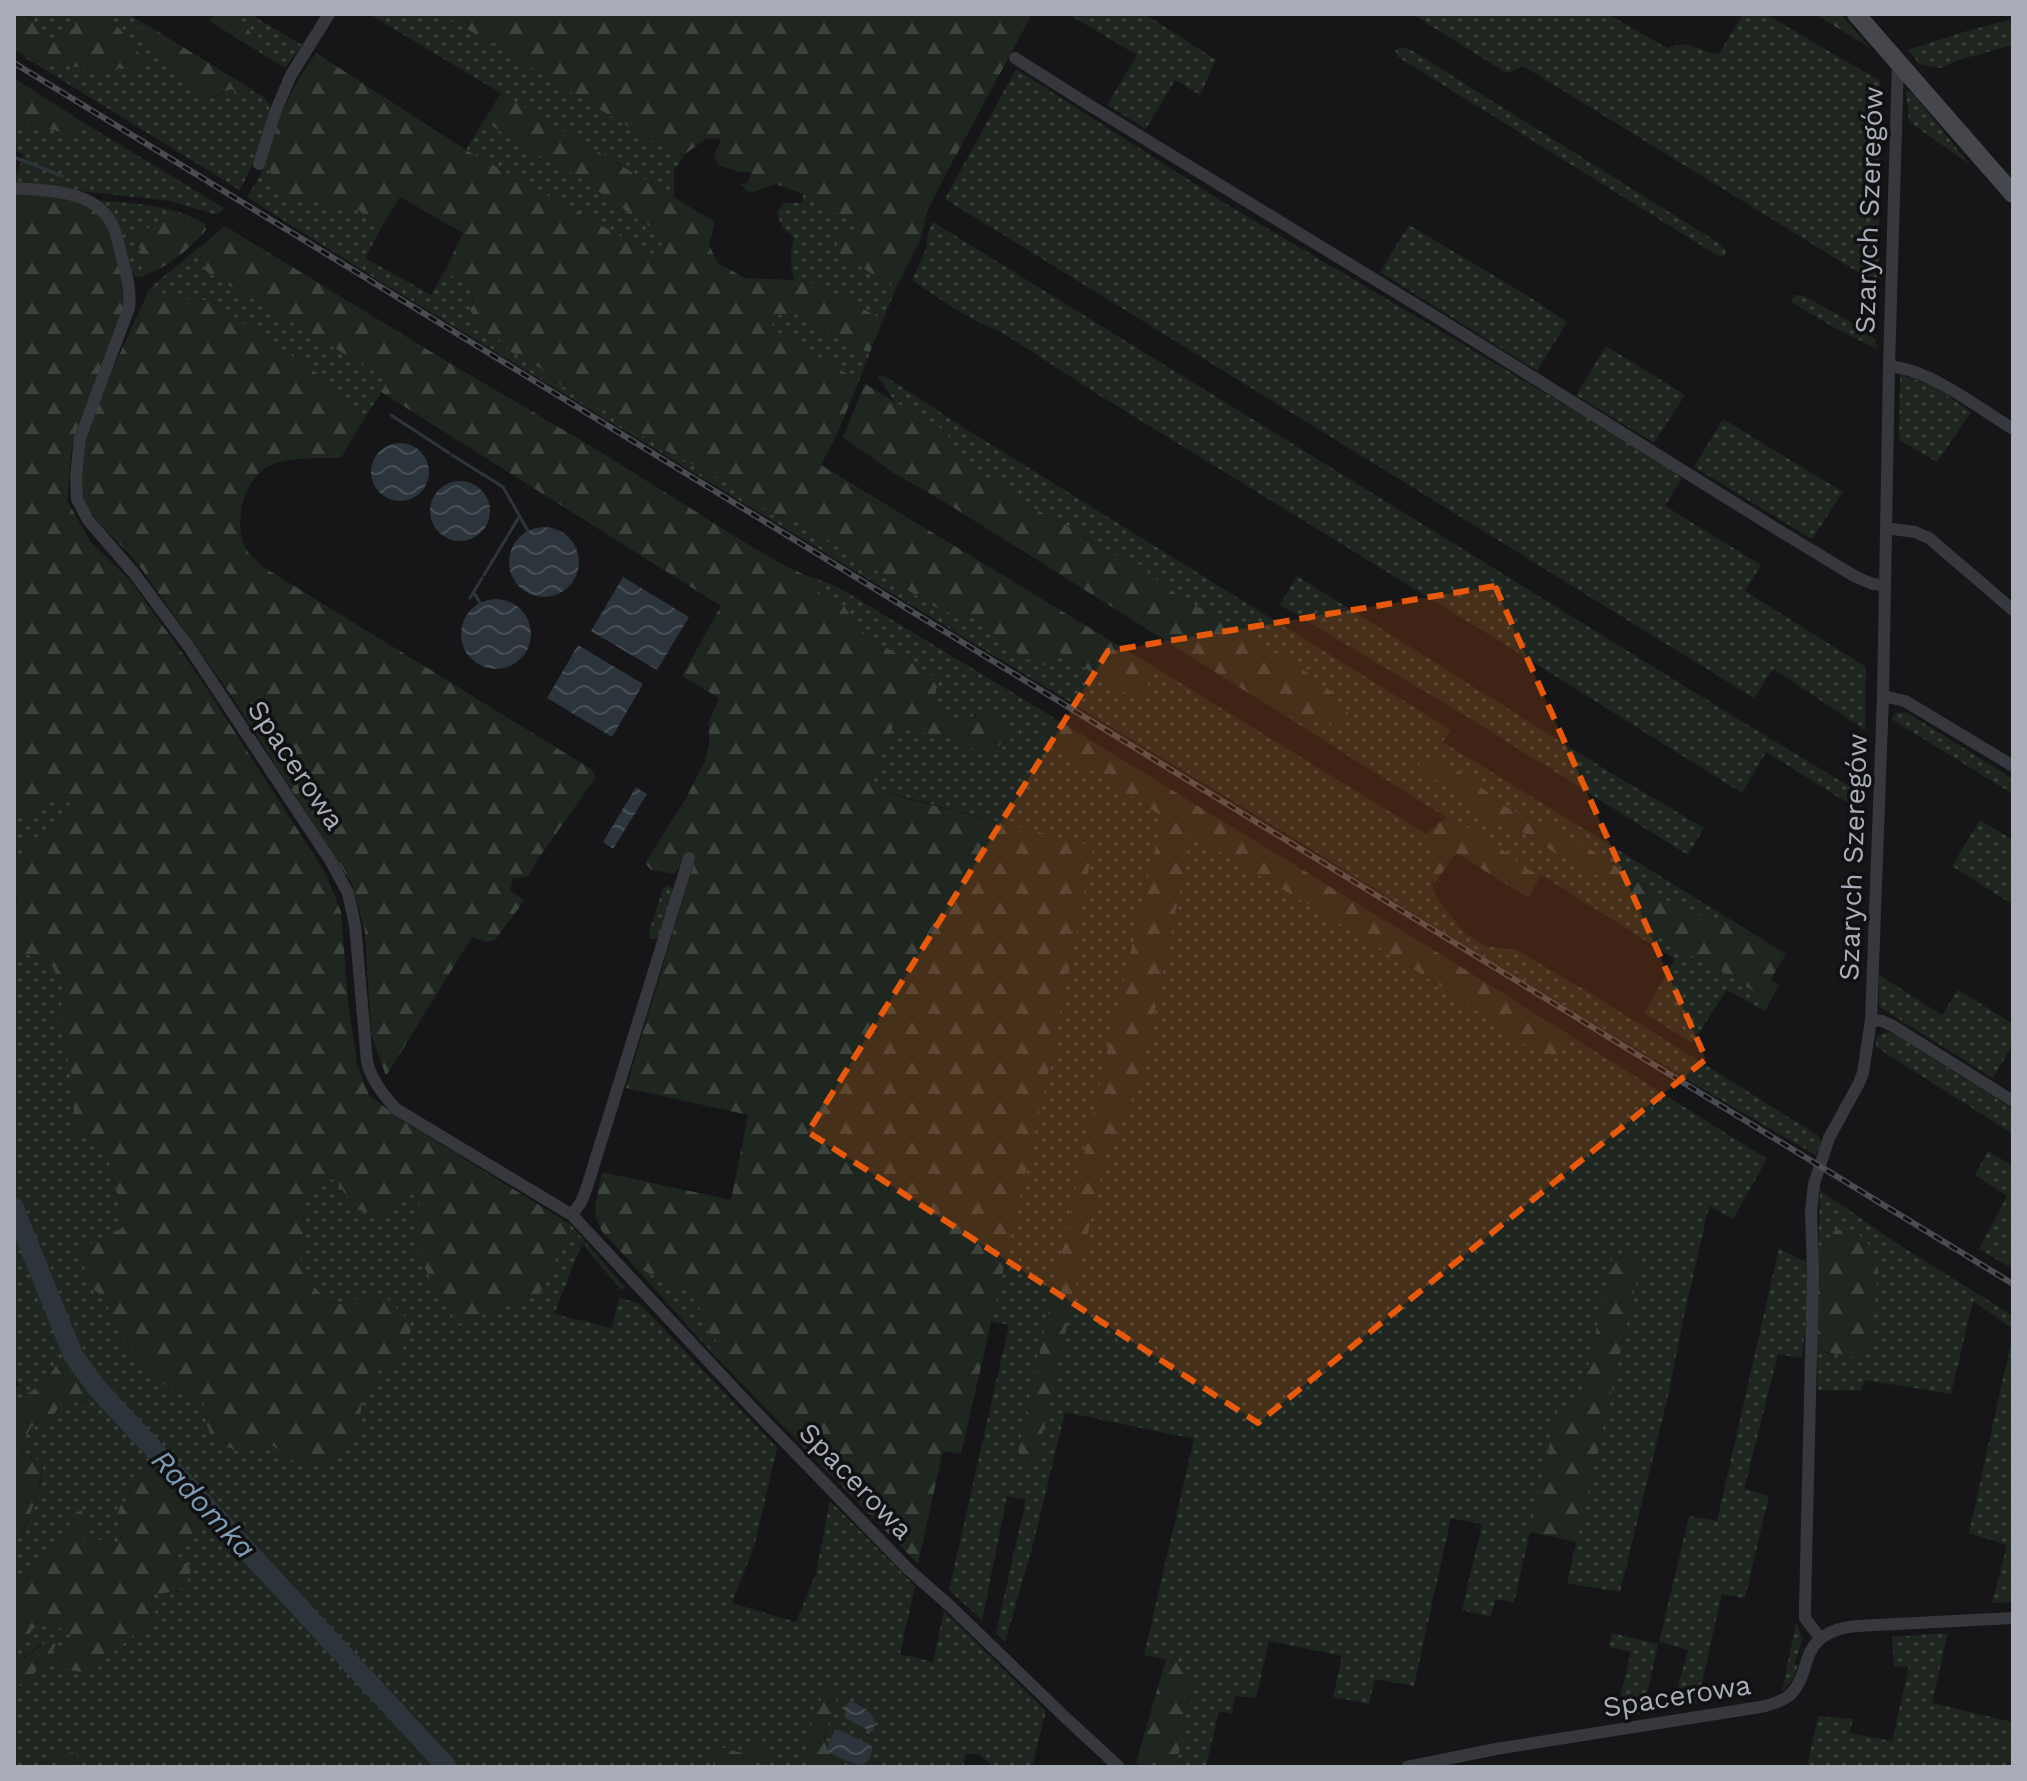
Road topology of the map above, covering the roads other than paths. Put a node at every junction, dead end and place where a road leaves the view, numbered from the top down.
1 (329, 14) edge
2 (1856, 14) edge
3 (1015, 58) dead end
4 (1898, 62) junction
5 (259, 164) dead end
6 (14, 188) edge
7 (2013, 194) edge
8 (1889, 366) junction
9 (2013, 429) edge
10 (1886, 528) junction
11 (1884, 585) junction
12 (2013, 610) edge
13 (1883, 696) junction
14 (2013, 766) edge
15 (689, 858) dead end
16 (1871, 1020) junction
17 (2013, 1101) edge
18 (572, 1215) junction
19 (2013, 1618) edge
20 (1820, 1638) junction
21 (1119, 1767) edge
22 (1407, 1767) edge

1 - 5 street
2 - 4 street
3 - 11 street
4 - 7 street
4 - 8 street, Szarych Szeregów
6 - 18 street, Spacerowa
8 - 9 street
8 - 10 street, Szarych Szeregów
10 - 11 street, Szarych Szeregów
10 - 12 street
11 - 13 street, Szarych Szeregów
13 - 14 street
13 - 16 street, Szarych Szeregów
15 - 18 street
16 - 17 street
16 - 20 street, Szarych Szeregów
18 - 21 street, Spacerowa
19 - 20 street
20 - 22 street, Spacerowa

